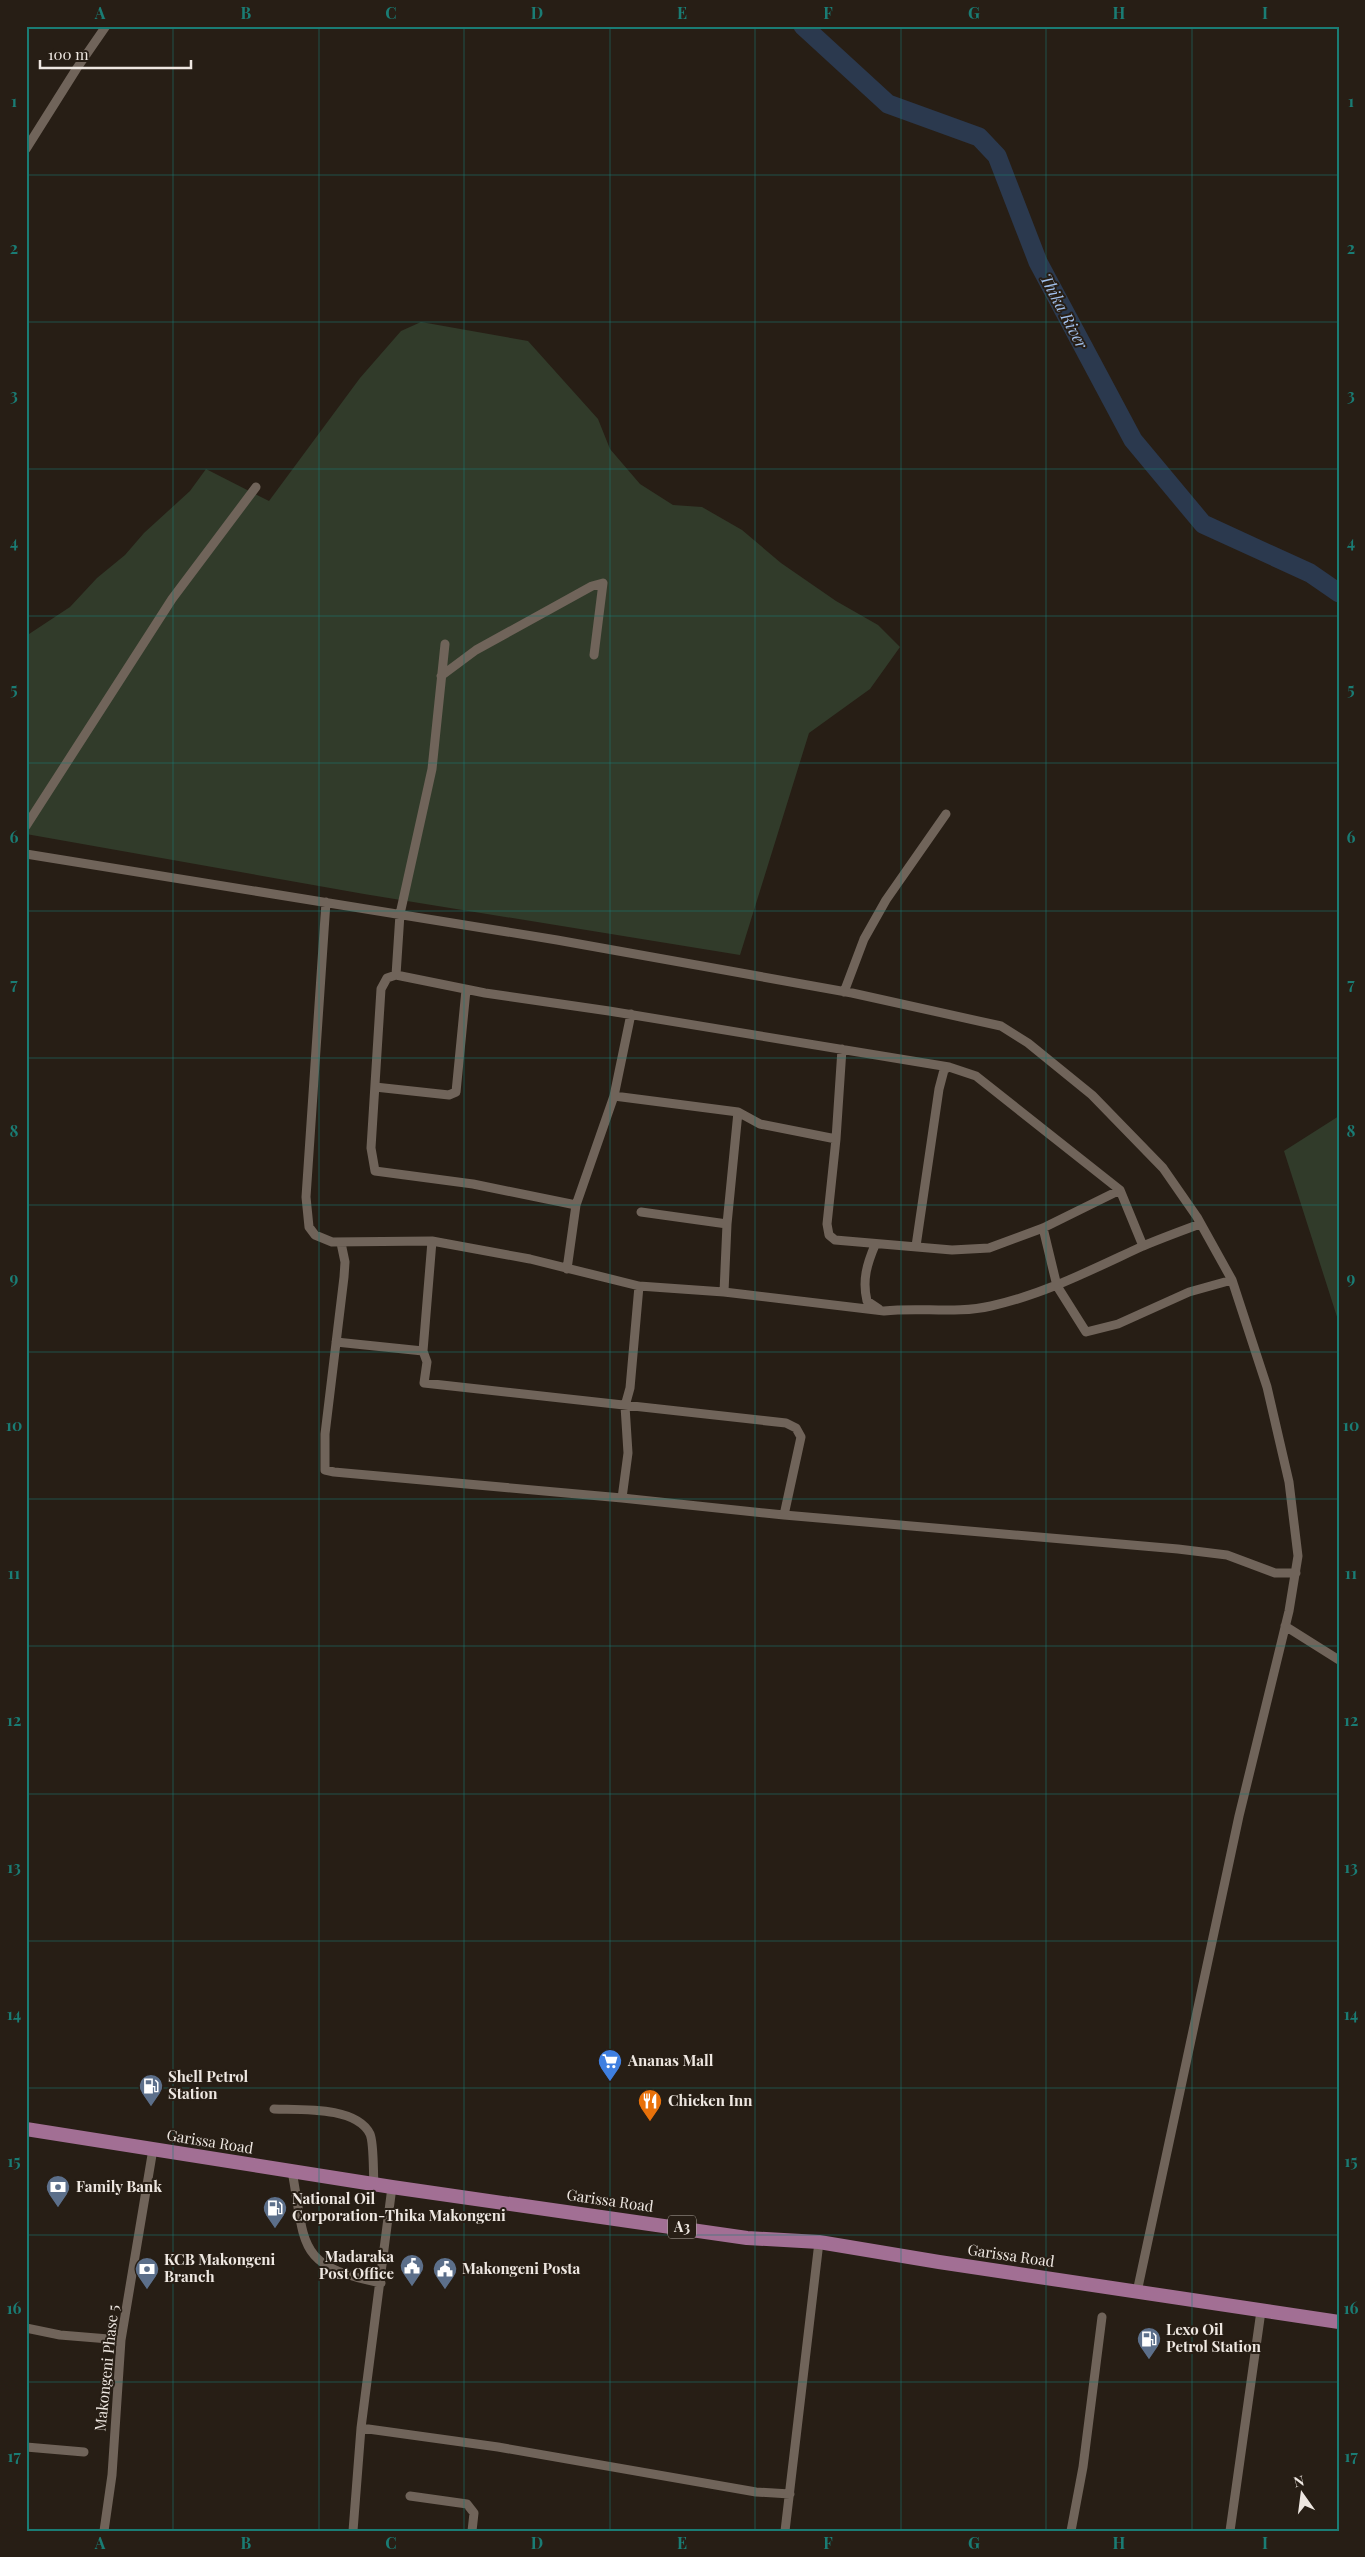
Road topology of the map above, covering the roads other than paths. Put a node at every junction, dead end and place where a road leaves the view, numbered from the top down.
1 (106, 26) edge
2 (26, 149) edge
3 (256, 487) dead end
4 (445, 644) dead end
5 (594, 655) dead end
6 (441, 676) junction
7 (946, 814) dead end
8 (26, 826) edge
9 (26, 854) edge
10 (326, 902) junction
11 (400, 914) junction
12 (396, 975) junction
13 (466, 990) junction
14 (844, 992) junction
15 (631, 1014) junction
16 (842, 1049) junction
17 (949, 1067) junction
18 (375, 1087) junction
19 (614, 1096) junction
20 (738, 1112) junction
21 (836, 1138) junction
22 (1120, 1190) junction
23 (576, 1206) junction
24 (641, 1212) dead end
25 (727, 1224) junction
26 (1200, 1224) junction
27 (1043, 1228) junction
28 (432, 1241) junction
29 (341, 1244) junction
30 (875, 1245) junction
31 (916, 1246) junction
32 (1143, 1246) junction
33 (567, 1269) junction
34 (1232, 1280) junction
35 (639, 1286) junction
36 (1057, 1286) junction
37 (724, 1292) junction
38 (884, 1311) junction
39 (336, 1342) junction
40 (423, 1351) junction
41 (625, 1406) junction
42 (622, 1498) junction
43 (784, 1515) junction
44 (1296, 1574) junction
45 (1285, 1626) junction
46 (1339, 1660) edge
47 (274, 2109) dead end
48 (26, 2130) edge
49 (153, 2149) junction
50 (292, 2171) junction
51 (374, 2184) junction
52 (392, 2187) junction
53 (819, 2242) junction
54 (380, 2283) junction
55 (1137, 2292) junction
56 (1261, 2311) junction
57 (1102, 2316) dead end
58 (1339, 2322) edge
59 (28, 2332) edge
60 (121, 2340) junction
61 (361, 2428) junction
62 (26, 2447) edge
63 (84, 2452) dead end
64 (790, 2494) junction
65 (410, 2496) dead end
66 (104, 2531) edge
67 (352, 2531) edge
68 (472, 2531) edge
69 (786, 2531) edge
70 (1071, 2531) edge
71 (1230, 2531) edge

1 - 2 street
3 - 8 street
4 - 6 street
5 - 6 street
6 - 11 street
7 - 14 street
9 - 10 street
10 - 11 street
10 - 29 street
11 - 12 street
11 - 14 street
12 - 13 street
12 - 18 street
13 - 15 street
13 - 18 street
14 - 26 street
15 - 16 street
15 - 19 street
16 - 17 street
16 - 21 street
17 - 22 street
17 - 31 street
18 - 23 street
19 - 20 street
19 - 23 street
20 - 21 street
20 - 25 street
21 - 30 street
22 - 27 street
22 - 32 street
23 - 33 street
24 - 25 street
25 - 37 street
26 - 32 street
26 - 34 street
27 - 31 street
27 - 36 street
28 - 29 street
28 - 33 street
28 - 40 street
29 - 39 street
30 - 31 street
30 - 38 street
32 - 36 street
33 - 35 street
34 - 36 street
34 - 44 street
35 - 37 street
35 - 41 street
36 - 38 street
37 - 38 street
39 - 40 street
39 - 42 street
40 - 41 street
41 - 42 street
41 - 43 street
42 - 43 street
43 - 44 street
44 - 45 street
45 - 46 street
45 - 55 street
47 - 51 street
48 - 49 highway, Garissa Road / A3
49 - 50 highway, Garissa Road / A3
49 - 60 street, Makongeni Phase 5
50 - 51 highway, Garissa Road / A3
50 - 54 street
51 - 52 highway, Garissa Road / A3
52 - 53 highway, Garissa Road / A3
52 - 54 street
53 - 55 highway, Garissa Road / A3
53 - 64 street
54 - 61 street
55 - 56 highway, Garissa Road / A3
56 - 58 highway, Garissa Road / A3
56 - 71 street
57 - 70 street
59 - 60 street
60 - 66 street, Makongeni Phase 5
61 - 64 street
61 - 67 street
62 - 63 street
64 - 69 street
65 - 68 street

